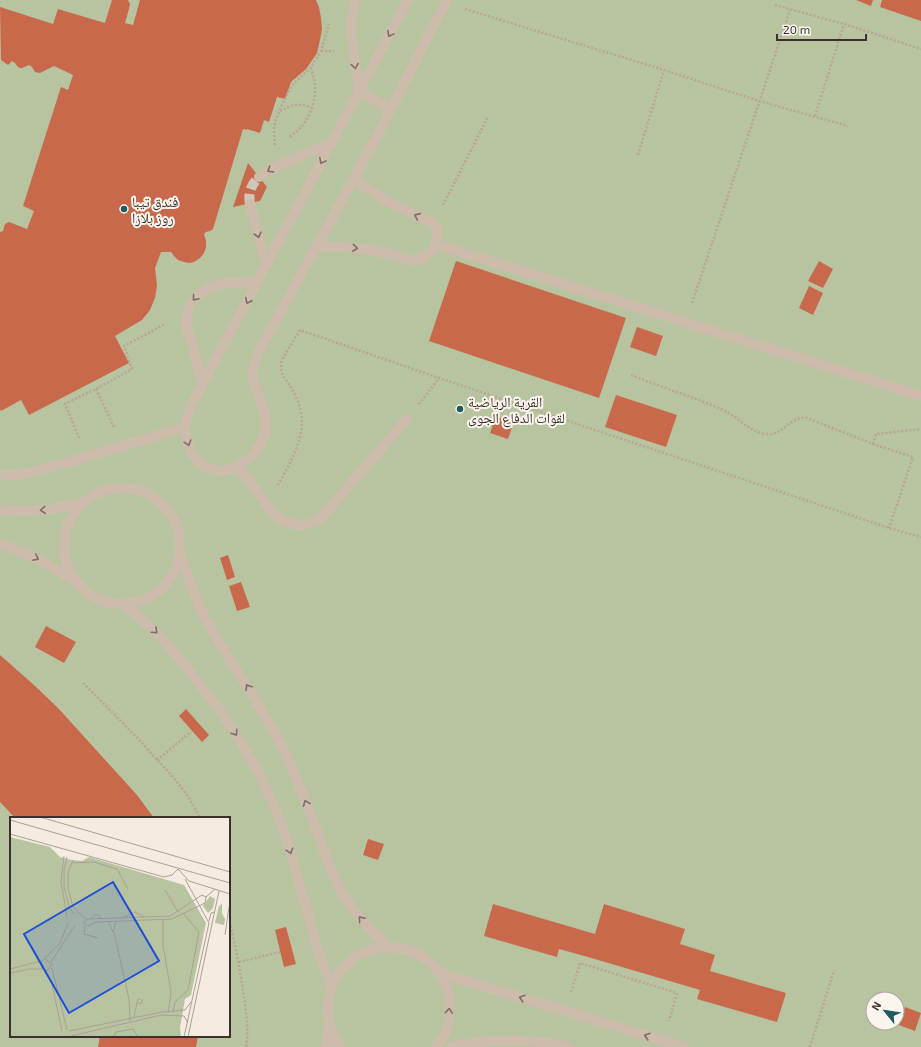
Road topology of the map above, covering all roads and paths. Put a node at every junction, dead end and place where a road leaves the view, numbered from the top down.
1 (355, 0) edge
2 (408, 0) edge
3 (446, 1) edge
4 (775, 5) dead end
5 (790, 10) junction
6 (844, 24) junction
7 (921, 49) edge
8 (321, 51) dead end
9 (311, 67) junction
10 (664, 70) junction
11 (359, 92) junction
12 (759, 101) junction
13 (312, 108) junction
14 (391, 109) junction
15 (279, 111) junction
16 (815, 116) junction
17 (488, 117) dead end
18 (848, 126) dead end
19 (285, 141) dead end
20 (332, 143) junction
21 (280, 145) dead end
22 (638, 154) dead end
23 (259, 177) tunnel mouth
24 (354, 178) junction
25 (250, 204) tunnel mouth
26 (434, 224) junction
27 (435, 244) junction
28 (316, 247) junction
29 (266, 266) junction
30 (258, 282) junction
31 (187, 312) junction
32 (685, 322) junction
33 (631, 375) dead end
34 (439, 378) junction
35 (202, 386) junction
36 (96, 389) junction
37 (921, 396) edge
38 (408, 419) joint
39 (185, 427) junction
40 (921, 429) edge
41 (873, 444) junction
42 (123, 446) junction
43 (86, 457) junction
44 (238, 466) junction
45 (0, 474) edge
46 (82, 503) junction
47 (268, 506) junction
48 (0, 510) edge
49 (889, 528) junction
50 (921, 537) edge
51 (0, 544) edge
52 (180, 554) junction
53 (74, 580) junction
54 (126, 605) junction
55 (83, 683) dead end
56 (192, 731) dead end
57 (158, 760) junction
58 (199, 817) edge
59 (230, 922) edge
60 (389, 946) junction
61 (280, 952) dead end
62 (239, 962) junction
63 (834, 970) dead end
64 (438, 971) junction
65 (331, 987) junction
66 (565, 1011) junction
67 (329, 1024) junction
68 (663, 1040) junction
69 (246, 1047) edge
70 (327, 1047) edge
71 (341, 1047) edge
72 (436, 1047) edge
73 (451, 1047) edge
74 (570, 1047) edge
75 (684, 1047) edge
76 (810, 1047) edge

1 -> 11 lane
2 -> 11 lane
3 - 10 path
3 - 14 lane
4 - 5 path
5 - 6 path
5 - 12 path
6 - 7 path
6 - 16 path
8 - 9 path
9 - 13 path
9 - 15 path
10 - 12 path
10 - 22 path
11 - 14 lane
11 - 20 lane
12 - 16 path
12 - 32 path
13 - 15 path
13 - 19 path
14 - 24 lane
15 - 21 path
16 - 18 path
17 - 26 path
20 -> 23 lane
20 -> 29 lane
26 -> 24 lane
24 - 28 lane
25 -> 29 lane
26 - 27 lane
28 -> 27 lane
27 - 32 lane
28 - 44 lane
29 - 30 lane
30 -> 31 lane
30 -> 35 lane
31 - 35 lane
31 - 36 path
32 - 37 lane
33 - 41 path
34 - 38 path
34 - 47 path
34 - 49 path
35 - 39 lane
36 - 42 path
36 - 43 path
38 - 47 lane
39 - 42 lane
39 -> 44 lane
40 - 41 path
41 - 49 path
42 - 43 lane
43 - 45 lane
44 - 47 lane
46 -> 48 lane
46 - 52 lane
46 - 53 lane
49 - 50 path
51 -> 53 lane
52 - 54 lane
60 -> 52 lane
53 - 54 lane
54 -> 65 lane
55 - 57 path
56 - 57 path
57 - 58 path
59 - 62 path
60 - 64 lane
60 - 65 lane
61 - 62 path
62 - 69 path
63 - 76 path
66 -> 64 lane
72 -> 64 lane
65 - 67 lane
68 -> 66 lane
66 - 68 path
67 - 70 lane
67 - 71 lane
68 - 75 lane
73 - 74 lane

